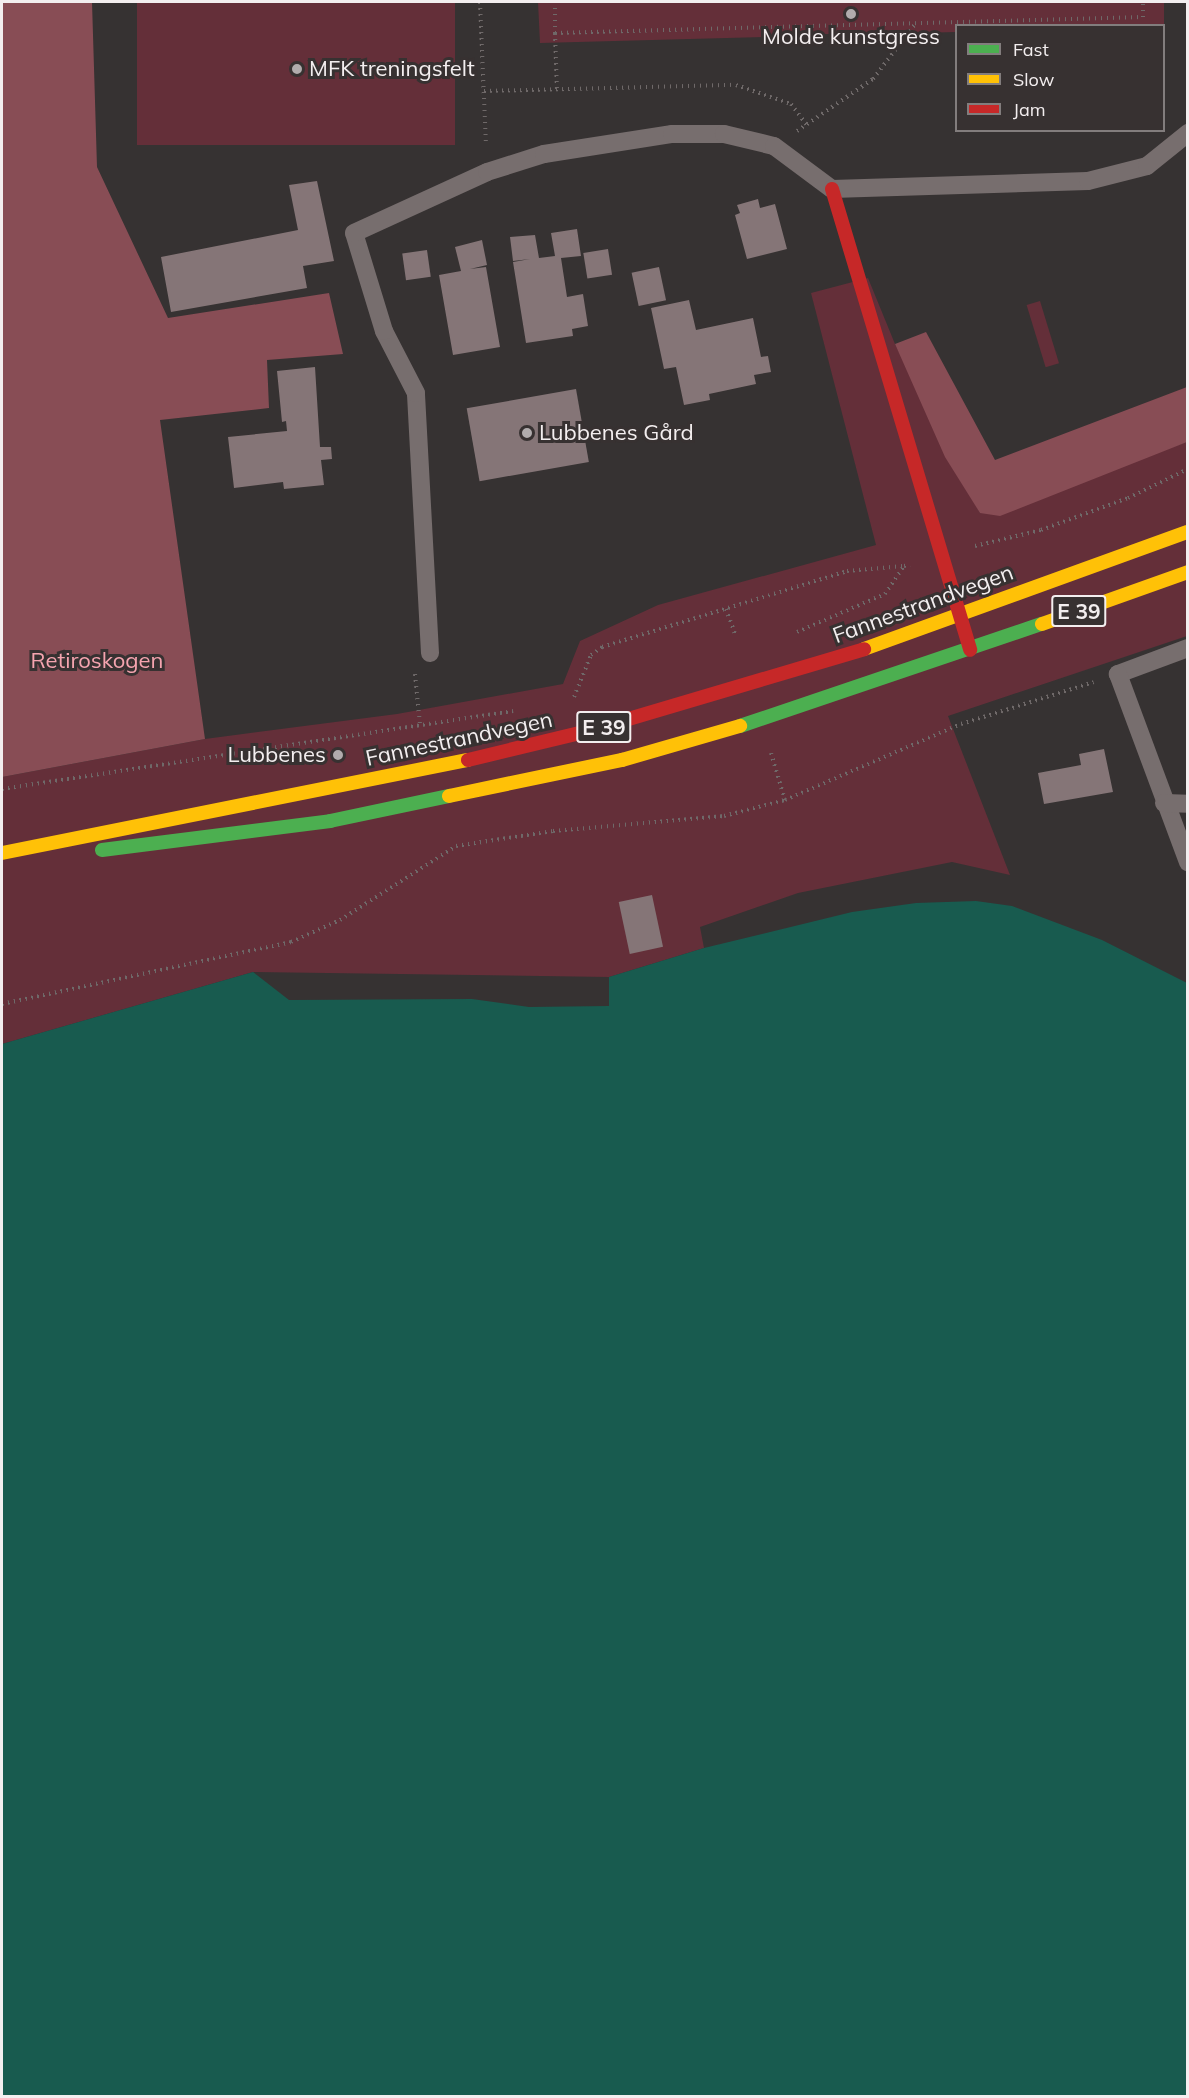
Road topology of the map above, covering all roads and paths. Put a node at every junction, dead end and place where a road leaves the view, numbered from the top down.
1 (480, 2) edge
2 (555, 2) edge
3 (1143, 2) edge
4 (915, 24) junction
5 (555, 33) junction
6 (557, 90) junction
7 (484, 92) junction
8 (807, 125) junction
9 (1188, 133) edge
10 (774, 146) junction
11 (487, 172) junction
12 (832, 189) junction
13 (1188, 469) edge
14 (1188, 532) edge
15 (975, 546) dead end
16 (914, 564) dead end
17 (904, 566) junction
18 (1188, 572) edge
19 (726, 609) junction
20 (956, 615) junction
21 (791, 634) dead end
22 (736, 636) dead end
23 (1188, 648) edge
24 (970, 650) junction
25 (430, 653) joint
26 (1118, 674) junction
27 (585, 694) dead end
28 (574, 697) junction
29 (564, 699) dead end
30 (525, 709) dead end
31 (420, 724) junction
32 (771, 753) dead end
33 (2, 789) edge
34 (785, 800) junction
35 (1164, 803) junction
36 (1188, 804) edge
37 (2, 853) edge
38 (2, 861) edge
39 (1188, 862) edge
40 (2, 1004) edge

1 - 7 path
2 - 5 path
3 - 4 path
4 - 5 path
4 - 8 path
5 - 6 path
6 - 7 path
6 - 8 path
7 - 11 path
8 - 10 path
9 - 12 lane
10 - 11 lane
10 - 12 lane
11 - 25 lane
12 - 20 main road
13 - 15 path
14 - 20 main road, Fannestrandvegen / E 39
16 - 17 path
17 - 19 path
17 - 21 path
18 - 24 main road, E 39
19 - 22 path
19 - 28 path
20 - 24 main road
20 - 37 main road, Fannestrandvegen / E 39
23 - 26 lane
24 - 38 main road, E 39
25 - 31 path
26 - 34 path
26 - 35 lane
27 - 28 path
28 - 29 path
30 - 31 path
31 - 33 path
32 - 34 path
34 - 40 path
35 - 36 lane
35 - 39 lane

